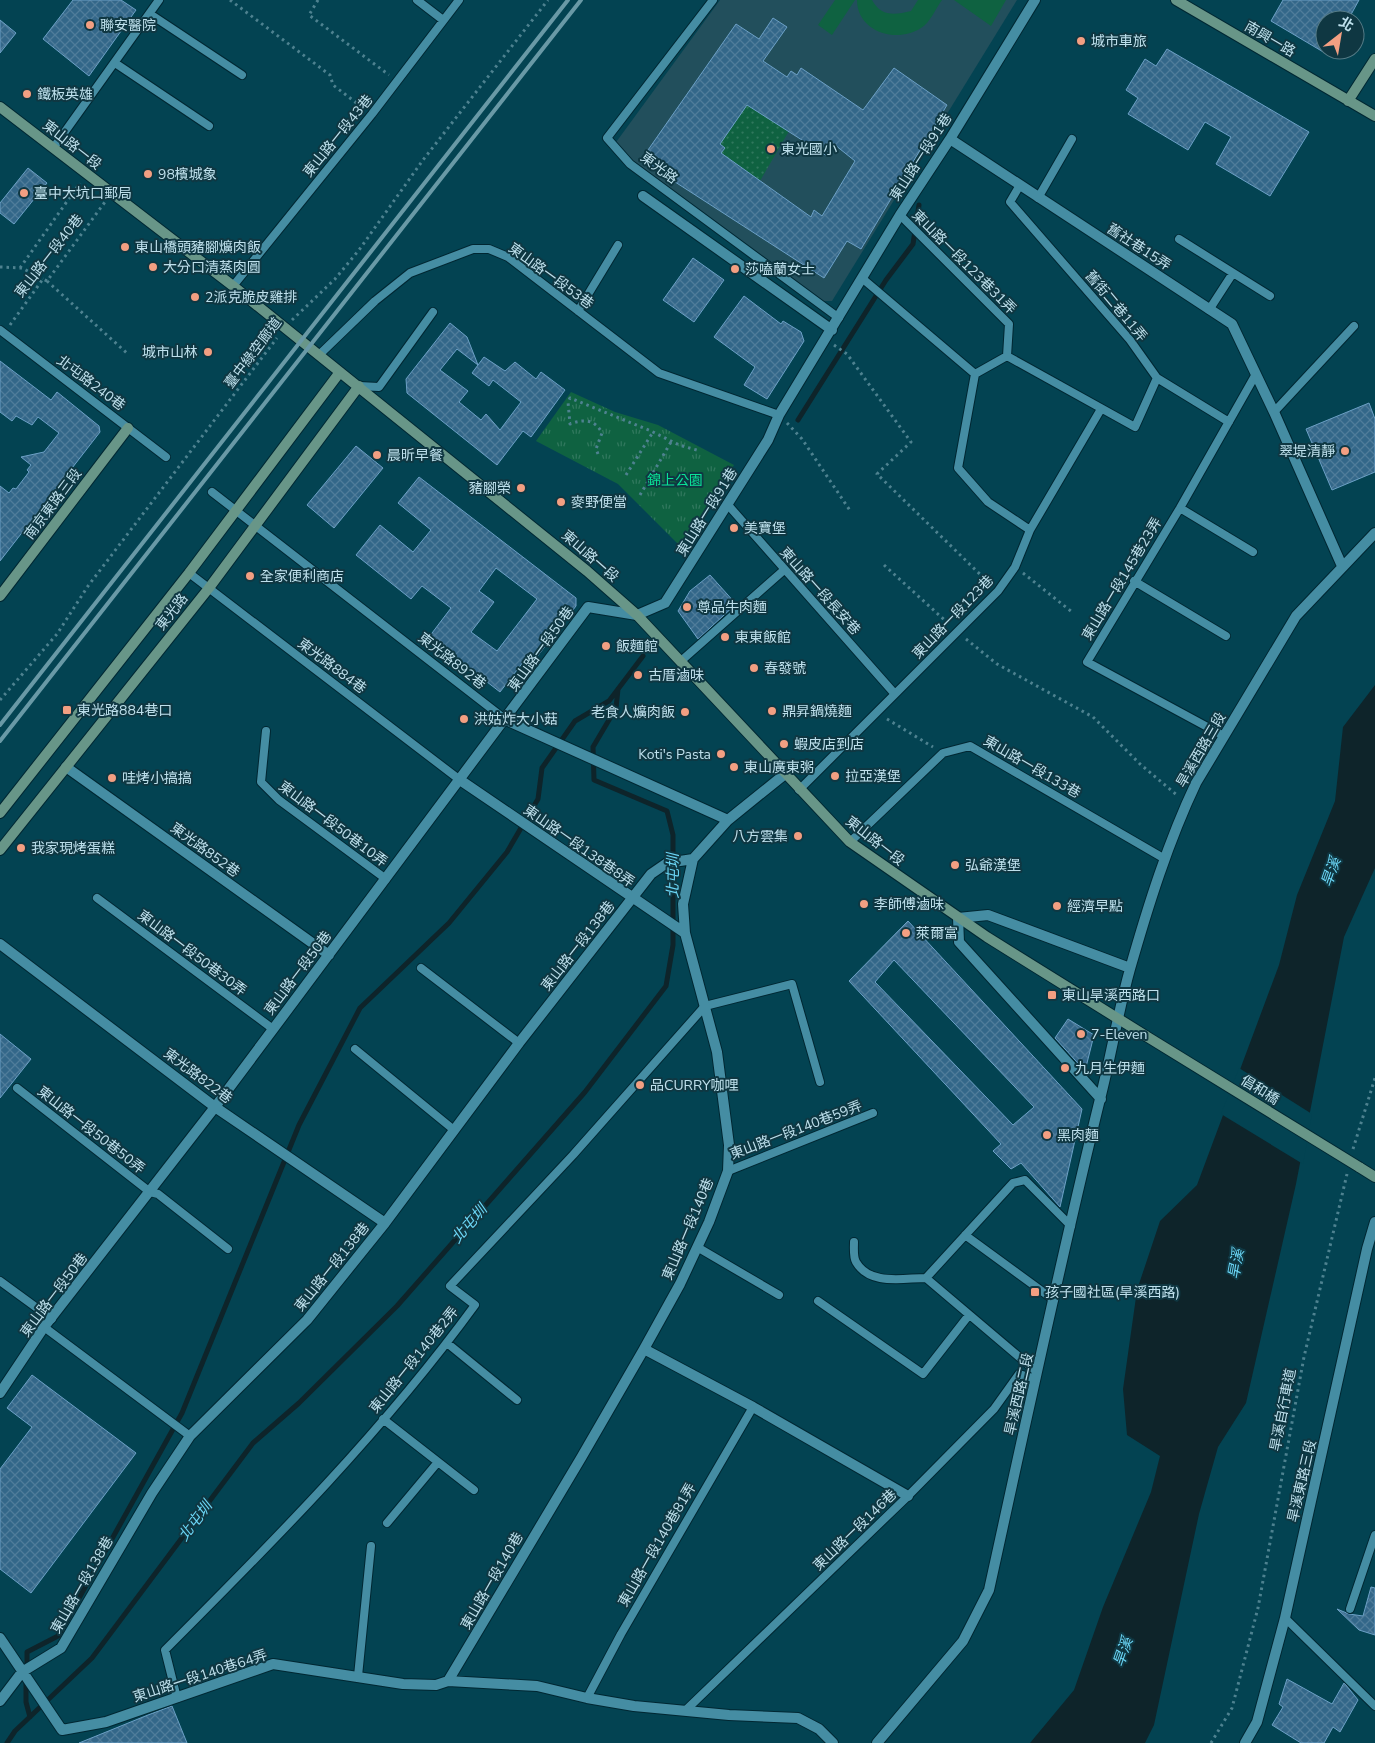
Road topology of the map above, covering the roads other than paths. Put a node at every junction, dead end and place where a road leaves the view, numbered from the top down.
1 (159, 0) edge
2 (417, 0) edge
3 (459, 0) edge
4 (713, 0) edge
5 (1035, 0) edge
6 (1176, 0) edge
7 (150, 14) junction
8 (443, 20) junction
9 (1375, 58) edge
10 (115, 63) junction
11 (242, 75) dead end
12 (1348, 101) junction
13 (0, 107) edge
14 (1375, 116) edge
15 (209, 126) dead end
16 (1072, 138) dead end
17 (950, 139) junction
18 (54, 146) junction
19 (1020, 185) junction
20 (644, 196) dead end
21 (1038, 198) junction
22 (900, 215) junction
23 (1178, 239) dead end
24 (618, 245) dead end
25 (1233, 273) junction
26 (863, 279) junction
27 (233, 286) junction
28 (1270, 296) dead end
29 (1209, 310) junction
30 (578, 311) junction
31 (433, 312) dead end
32 (839, 318) junction
33 (1354, 326) dead end
34 (832, 330) junction
35 (2, 332) edge
36 (319, 355) junction
37 (1007, 356) junction
38 (340, 372) junction
39 (975, 374) junction
40 (1256, 374) junction
41 (1157, 378) junction
42 (359, 386) junction
43 (1101, 409) junction
44 (1274, 412) junction
45 (780, 415) junction
46 (1230, 422) junction
47 (128, 428) junction
48 (166, 457) dead end
49 (212, 492) dead end
50 (728, 505) junction
51 (1180, 508) junction
52 (237, 511) junction
53 (256, 526) junction
54 (1030, 530) junction
55 (1375, 533) edge
56 (1253, 552) dead end
57 (1342, 566) junction
58 (784, 570) junction
59 (189, 573) junction
60 (1134, 581) junction
61 (209, 588) junction
62 (0, 596) edge
63 (637, 615) junction
64 (1226, 636) dead end
65 (681, 661) junction
66 (894, 694) junction
67 (506, 720) junction
68 (266, 730) dead end
69 (1224, 736) junction
70 (66, 767) junction
71 (785, 774) junction
72 (460, 780) junction
73 (799, 790) junction
74 (0, 813) edge
75 (728, 820) junction
76 (850, 842) junction
77 (0, 850) edge
78 (1165, 859) junction
79 (693, 860) junction
80 (386, 879) junction
81 (97, 898) dead end
82 (632, 899) junction
83 (958, 918) junction
84 (685, 933) junction
85 (0, 944) edge
86 (328, 955) junction
87 (421, 968) dead end
88 (1130, 968) junction
89 (706, 1006) junction
90 (1118, 1018) junction
91 (273, 1029) junction
92 (1146, 1036) joint
93 (519, 1042) junction
94 (355, 1049) dead end
95 (820, 1082) dead end
96 (17, 1088) dead end
97 (1101, 1098) junction
98 (215, 1107) junction
99 (873, 1114) dead end
100 (454, 1130) junction
101 (728, 1171) junction
102 (1375, 1177) edge
103 (150, 1192) junction
104 (1375, 1222) edge
105 (384, 1223) junction
106 (1071, 1226) junction
107 (965, 1235) junction
108 (854, 1242) dead end
109 (698, 1247) junction
110 (228, 1249) dead end
111 (1371, 1251) edge
112 (926, 1278) junction
113 (0, 1281) edge
114 (779, 1295) dead end
115 (1054, 1300) junction
116 (818, 1301) dead end
117 (969, 1314) junction
118 (48, 1323) junction
119 (447, 1344) junction
120 (644, 1349) junction
121 (1037, 1376) junction
122 (0, 1393) edge
123 (517, 1400) dead end
124 (753, 1407) junction
125 (382, 1419) junction
126 (190, 1436) junction
127 (438, 1462) junction
128 (474, 1490) dead end
129 (908, 1496) junction
130 (387, 1524) dead end
131 (1375, 1535) edge
132 (370, 1546) dead end
133 (1350, 1609) dead end
134 (1285, 1618) junction
135 (0, 1638) edge
136 (22, 1672) junction
137 (358, 1676) junction
138 (448, 1681) junction
139 (177, 1698) junction
140 (587, 1698) junction
141 (0, 1702) edge
142 (1375, 1706) edge
143 (687, 1709) junction
144 (833, 1743) edge
145 (877, 1743) edge
146 (1245, 1743) edge

1 - 7 lane
2 - 8 lane
3 - 8 lane, 東山路一段43巷
4 - 32 lane, 東光路
5 - 17 street, 東山路一段91巷
6 - 12 main road, 南興一路
7 - 10 lane
7 - 11 lane
8 - 27 lane, 東山路一段43巷
9 - 12 main road
10 - 15 lane
10 - 18 lane
12 - 14 main road, 南興一路
13 - 18 main road, 東山路一段
16 - 21 lane
17 - 19 street, 舊社巷15弄
17 - 22 street, 東山路一段91巷
18 - 27 main road, 東山路一段
19 - 21 street, 舊社巷15弄
19 - 41 lane, 舊街二巷11弄
20 - 34 street
21 - 29 street, 舊社巷15弄
22 - 26 street, 東山路一段91巷
22 - 37 lane, 東山路一段123巷31弄
23 - 25 lane
24 - 30 lane
25 - 28 lane
25 - 29 lane
26 - 32 street, 東山路一段91巷
26 - 39 lane
27 - 36 main road, 東山路一段
29 - 40 street, 舊社巷15弄
30 - 36 lane, 東山路一段53巷
30 - 45 lane, 東山路一段53巷
31 - 42 lane
32 - 34 street, 東山路一段91巷
33 - 44 lane
34 - 45 street, 東山路一段91巷
35 - 47 lane, 北屯路240巷
36 - 38 main road, 東山路一段
37 - 39 lane
37 - 43 lane
38 - 42 main road, 東山路一段
38 - 52 main road, 東光路
39 - 54 lane
40 - 44 street, 舊社巷15弄
40 - 46 lane, 東山路一段145巷23弄
41 - 43 lane
41 - 46 lane, 舊街二巷11弄
42 - 53 main road, 東光路
42 - 63 main road, 東山路一段
43 - 54 lane, 東山路一段123巷
44 - 57 street, 舊社巷15弄
45 - 50 street, 東山路一段91巷
46 - 51 lane, 東山路一段145巷23弄
47 - 48 lane, 北屯路240巷
47 - 62 main road, 南京東路三段
49 - 52 lane, 東光路892巷
50 - 58 lane, 東山路一段長安巷
50 - 63 street, 東山路一段91巷
51 - 56 lane
51 - 60 lane, 東山路一段145巷23弄
52 - 53 lane, 東光路892巷
52 - 59 main road, 東光路
53 - 61 main road, 東光路
53 - 67 lane, 東光路892巷
54 - 66 lane, 東山路一段123巷
55 - 57 street, 旱溪西路三段
57 - 69 street, 旱溪西路三段
58 - 65 lane
58 - 66 lane, 東山路一段長安巷
59 - 61 lane, 東光路884巷
59 - 74 main road, 東光路
60 - 64 lane
60 - 69 lane, 東山路一段145巷23弄
61 - 70 main road, 東光路
61 - 72 lane, 東光路884巷
63 - 65 main road, 東山路一段
63 - 67 street, 東山路一段50巷
65 - 71 main road, 東山路一段
66 - 73 lane, 東山路一段123巷
67 - 72 street, 東山路一段50巷
67 - 75 street, 東光路892巷
68 - 80 lane, 東山路一段50巷10弄
69 - 78 street, 旱溪西路三段
70 - 77 main road, 東光路
70 - 86 street, 東光路852巷
71 - 73 main road, 東山路一段
71 - 75 street, 東山路一段140巷
72 - 80 street, 東山路一段50巷
72 - 82 street, 東山路一段138巷8弄
73 - 76 main road, 東山路一段
75 - 79 street, 東山路一段140巷
76 - 78 lane, 東山路一段133巷
76 - 83 main road, 東山路一段
78 - 88 street, 旱溪西路三段
79 - 82 street, 東山路一段138巷
79 - 84 street, 東山路一段140巷
80 - 86 street, 東山路一段50巷
81 - 91 lane, 東山路一段50巷30弄
82 - 84 street, 東山路一段138巷8弄
82 - 93 street, 東山路一段138巷
83 - 88 street
83 - 90 main road, 東山路一段
83 - 97 street
84 - 89 street, 東山路一段140巷
85 - 98 street, 東光路822巷
86 - 91 street, 東山路一段50巷
87 - 93 lane
88 - 90 street, 旱溪西路三段
89 - 95 lane
89 - 101 street, 東山路一段140巷
89 - 119 lane, 東山路一段140巷2弄
90 - 92 main road, 東山路一段
90 - 97 street, 旱溪西路二段
91 - 98 street, 東山路一段50巷
92 - 102 main road, 倡和橋, bridge
93 - 100 street, 東山路一段138巷
94 - 100 lane
96 - 103 lane, 東山路一段50巷50弄
97 - 106 street, 旱溪西路二段
98 - 103 street, 東山路一段50巷
98 - 105 street, 東光路822巷
99 - 101 lane, 東山路一段140巷59弄
100 - 105 street, 東山路一段138巷
101 - 109 street, 東山路一段140巷
103 - 110 lane, 東山路一段50巷50弄
103 - 118 street, 東山路一段50巷
104 - 111 street, 旱溪東路三段
105 - 126 street, 東山路一段138巷
106 - 107 lane
106 - 115 street, 旱溪西路二段
107 - 112 lane
107 - 115 lane
108 - 112 lane
109 - 114 lane
109 - 120 street, 東山路一段140巷
111 - 134 street, 旱溪東路三段
112 - 117 lane
113 - 118 lane
115 - 121 street, 旱溪西路二段
116 - 117 lane
117 - 121 lane
118 - 122 street, 東山路一段50巷
118 - 126 lane
119 - 123 lane
119 - 125 lane, 東山路一段140巷2弄
120 - 124 street
120 - 138 street, 東山路一段140巷
121 - 129 lane, 東山路一段146巷
121 - 145 street, 旱溪西路二段
124 - 129 street
124 - 140 lane, 東山路一段140巷81弄
125 - 127 lane
125 - 139 lane, 東山路一段140巷2弄
126 - 136 street, 東山路一段138巷
127 - 128 lane
127 - 130 lane
129 - 143 lane, 東山路一段146巷
131 - 133 lane
132 - 137 lane
134 - 142 lane
134 - 146 street, 旱溪東路三段
135 - 136 street
136 - 139 street, 東山路一段140巷64弄
136 - 141 street, 東山路一段138巷
137 - 138 street, 東山路一段140巷64弄
137 - 139 street, 東山路一段140巷64弄
138 - 140 street, 東山路一段140巷64弄
140 - 143 street, 東山路一段140巷64弄
143 - 144 street, 東山路一段140巷64弄

